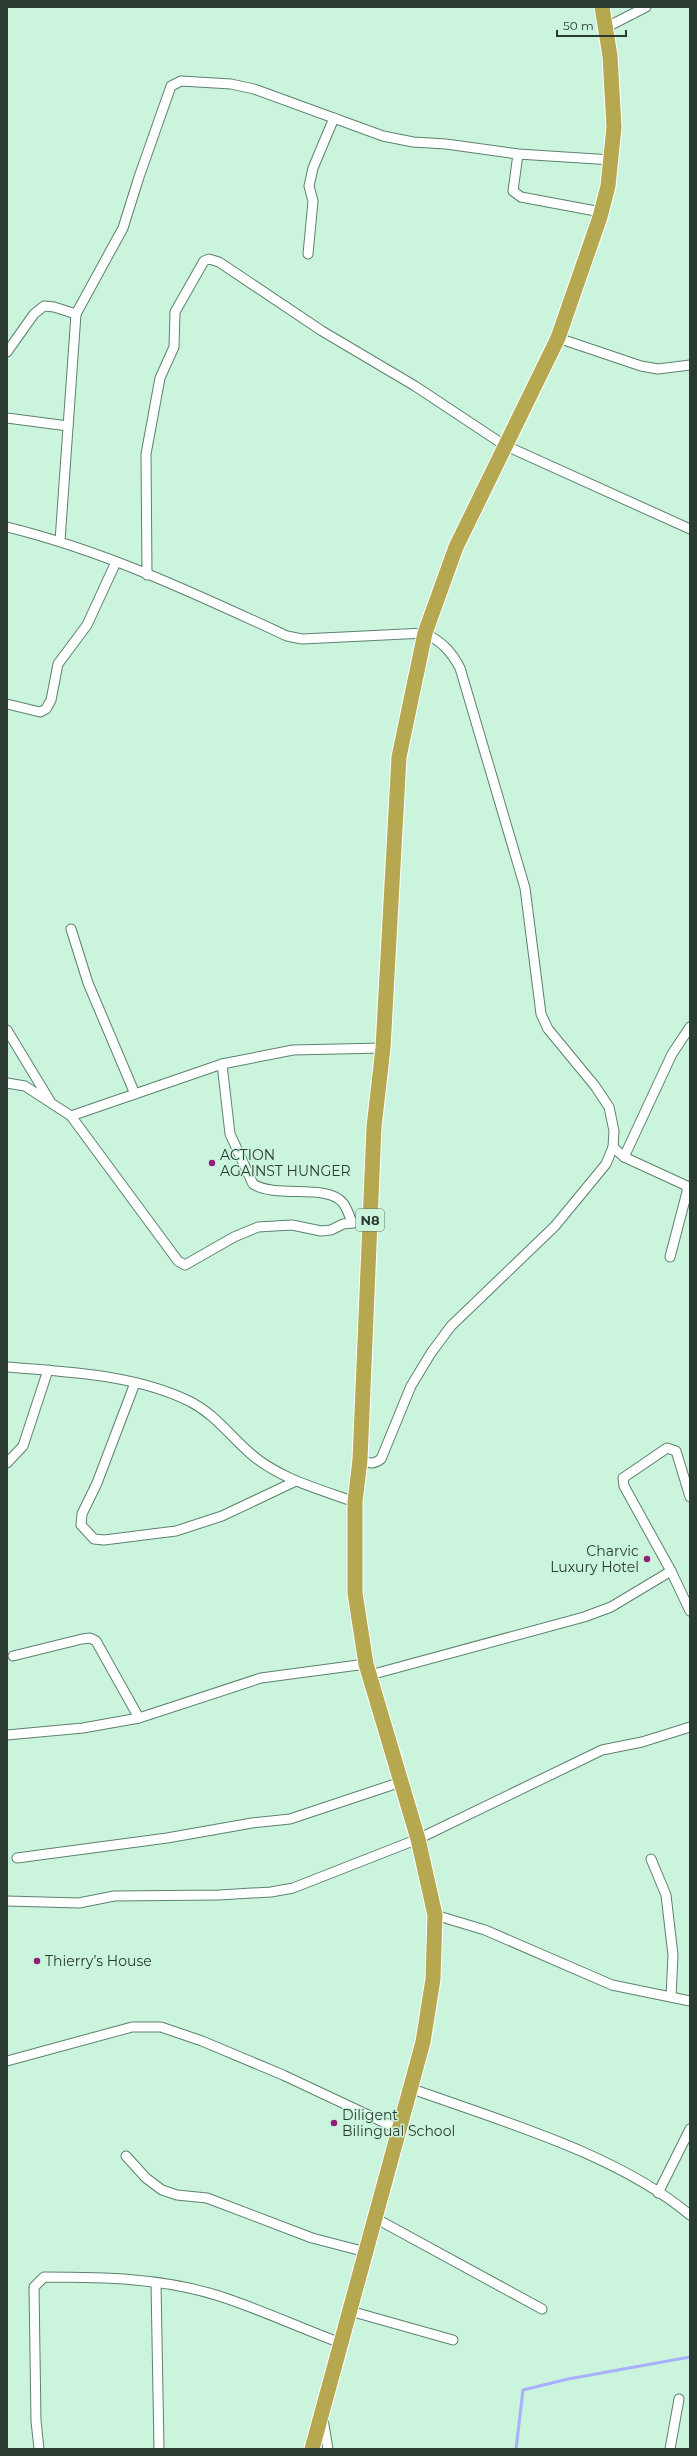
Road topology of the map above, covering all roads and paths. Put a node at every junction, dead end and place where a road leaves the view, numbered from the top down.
1 (602, 7) edge
2 (646, 7) edge
3 (606, 27) junction
4 (334, 118) junction
5 (518, 154) junction
6 (612, 160) junction
7 (601, 212) junction
8 (308, 254) dead end
9 (76, 314) junction
10 (558, 338) junction
11 (7, 352) edge
12 (690, 365) edge
13 (7, 418) edge
14 (68, 426) junction
15 (504, 445) junction
16 (7, 527) edge
17 (690, 529) edge
18 (60, 540) junction
19 (116, 562) junction
20 (147, 575) junction
21 (425, 633) junction
22 (7, 704) edge
23 (71, 928) dead end
24 (690, 1027) edge
25 (7, 1030) edge
26 (383, 1048) junction
27 (222, 1064) junction
28 (7, 1083) edge
29 (135, 1094) junction
30 (51, 1102) junction
31 (71, 1116) junction
32 (613, 1147) junction
33 (624, 1157) junction
34 (370, 1221) junction
35 (352, 1223) junction
36 (670, 1257) dead end
37 (7, 1366) edge
38 (48, 1370) junction
39 (135, 1383) junction
40 (360, 1460) junction
41 (7, 1463) edge
42 (296, 1481) junction
43 (690, 1497) edge
44 (355, 1502) junction
45 (671, 1571) junction
46 (690, 1611) edge
47 (13, 1656) dead end
48 (368, 1669) junction
49 (139, 1718) junction
50 (690, 1727) edge
51 (7, 1735) edge
52 (401, 1782) junction
53 (418, 1839) junction
54 (17, 1858) dead end
55 (651, 1859) dead end
56 (7, 1901) edge
57 (435, 1915) junction
58 (671, 1997) junction
59 (690, 2001) edge
60 (7, 2061) edge
61 (410, 2088) junction
62 (398, 2129) junction
63 (690, 2129) edge
64 (126, 2156) dead end
65 (658, 2193) junction
66 (690, 2215) edge
67 (375, 2218) junction
68 (366, 2252) junction
69 (156, 2283) junction
70 (542, 2309) dead end
71 (350, 2311) junction
72 (453, 2340) dead end
73 (340, 2343) junction
74 (679, 2399) dead end
75 (322, 2415) junction
76 (39, 2449) edge
77 (159, 2449) edge
78 (312, 2449) edge
79 (328, 2449) edge
80 (670, 2449) edge

1 - 3 highway, N8
2 - 3 street
3 - 6 highway, N8
4 - 5 street
4 - 8 street
4 - 9 street
5 - 6 street
5 - 7 street
6 - 7 highway, N8
7 - 10 highway, N8
9 - 11 street
9 - 14 street
10 - 12 street
10 - 15 highway, N8
13 - 14 street
14 - 18 street
15 - 17 street
15 - 20 street
15 - 21 highway, N8
16 - 18 street
18 - 19 street
19 - 20 street
19 - 22 street
20 - 21 street
21 - 26 highway, N8
21 - 32 street
23 - 29 street
24 - 33 street
25 - 30 street
26 - 27 street
26 - 34 highway, N8
27 - 29 street
27 - 35 street
28 - 30 street
29 - 31 street
30 - 31 street
31 - 35 street
32 - 33 street
32 - 40 street
33 - 36 street
34 - 35 street
34 - 40 highway, N8
37 - 38 street
38 - 39 street
38 - 41 street
39 - 42 street
39 - 42 street
40 - 44 highway, N8
42 - 44 street
43 - 45 street
44 - 48 highway, N8
45 - 46 street
45 - 48 street
47 - 49 street
48 - 49 street
48 - 52 highway, N8
49 - 51 street
50 - 53 street
52 - 53 highway, N8
52 - 54 street
53 - 56 street
53 - 57 highway, N8
55 - 58 street
57 - 58 street
57 - 61 highway, N8
58 - 59 street
60 - 62 street
61 - 62 highway, N8
61 - 65 street
62 - 67 highway, N8
63 - 65 street
64 - 68 street
65 - 66 street
67 - 68 highway, N8
67 - 70 street
68 - 71 highway, N8
69 - 73 street
69 - 76 street
69 - 77 street
71 - 72 street
71 - 73 highway, N8
73 - 75 highway, N8
74 - 80 street
75 - 78 highway, N8
75 - 79 street

